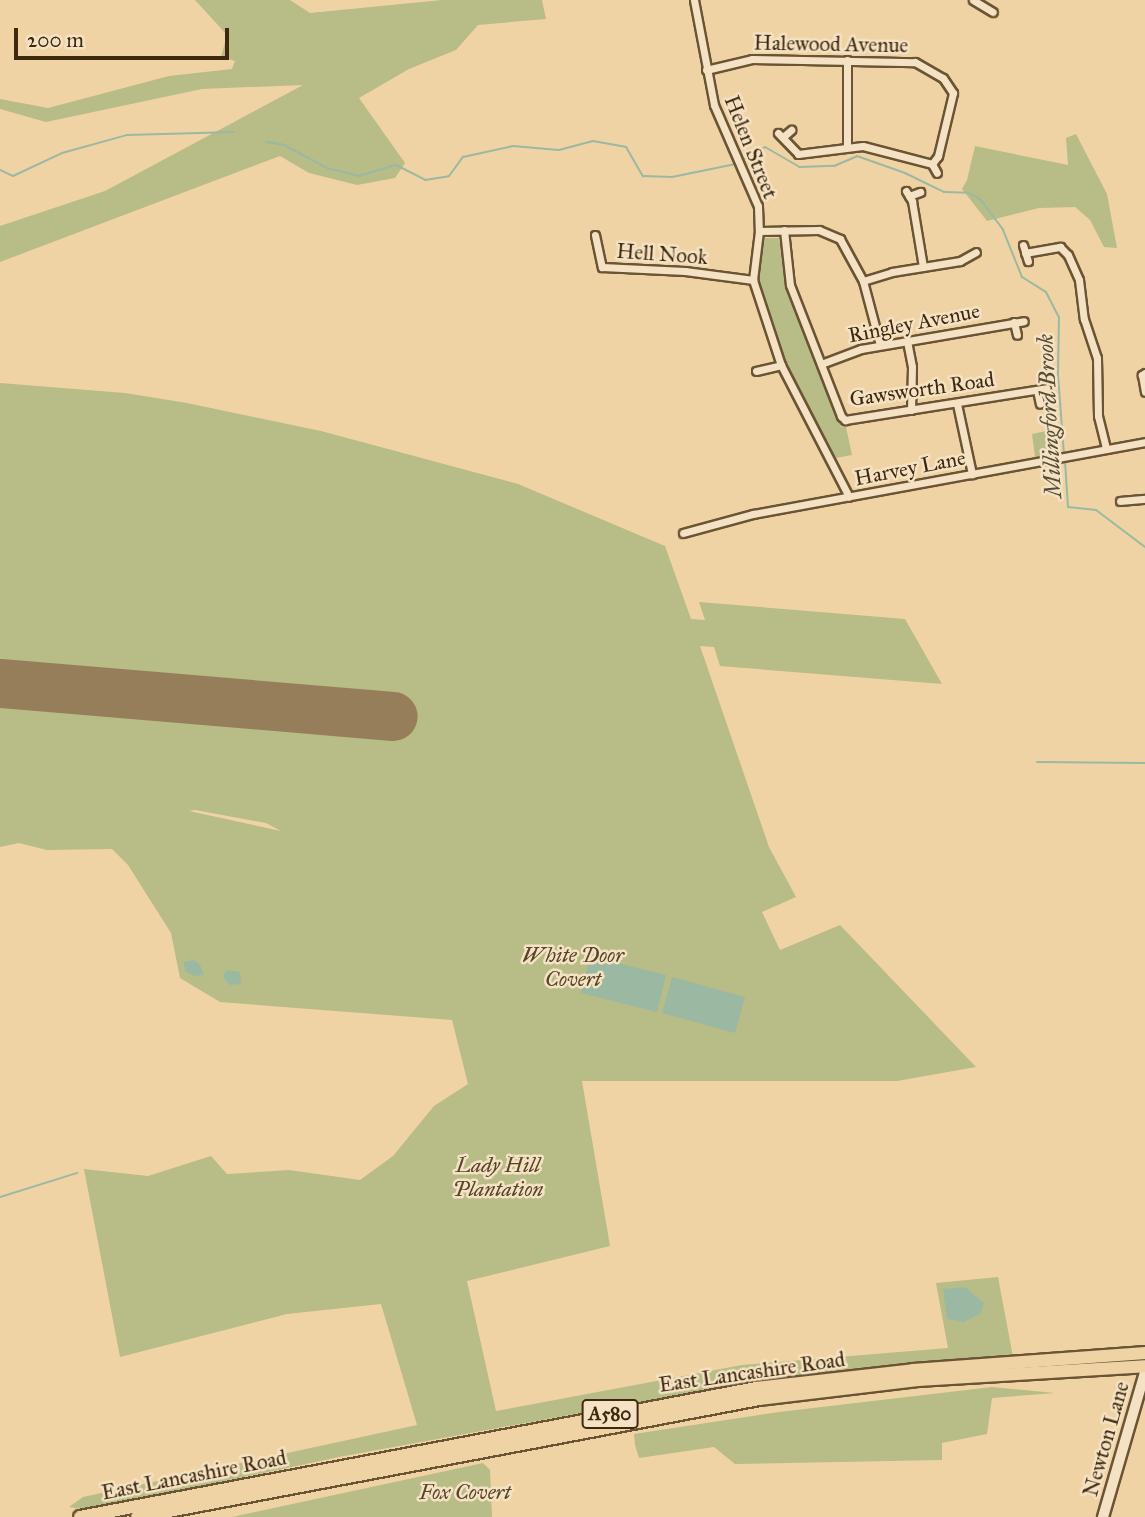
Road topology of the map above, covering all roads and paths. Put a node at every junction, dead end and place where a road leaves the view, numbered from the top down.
1 (694, 0) edge
2 (973, 0) edge
3 (993, 12) dead end
4 (847, 60) junction
5 (706, 70) junction
6 (791, 130) dead end
7 (847, 146) junction
8 (932, 164) junction
9 (937, 173) dead end
10 (920, 192) dead end
11 (784, 230) junction
12 (759, 231) junction
13 (595, 235) dead end
14 (976, 252) dead end
15 (1025, 253) dead end
16 (923, 267) junction
17 (752, 280) junction
18 (863, 281) junction
19 (1024, 321) dead end
20 (1014, 322) junction
21 (1017, 335) dead end
22 (907, 341) junction
23 (880, 345) junction
24 (821, 364) junction
25 (781, 365) junction
26 (755, 371) dead end
27 (1145, 373) edge
28 (1145, 392) edge
29 (957, 404) junction
30 (1040, 404) dead end
31 (911, 410) junction
32 (1145, 442) edge
33 (1106, 449) junction
34 (972, 474) junction
35 (849, 497) junction
36 (1145, 499) edge
37 (1120, 501) dead end
38 (683, 533) dead end
39 (1145, 1353) edge
40 (1145, 1366) edge
41 (1145, 1372) edge
42 (80, 1517) edge
43 (137, 1517) edge
44 (1103, 1517) edge

1 - 5 street, Helen Street
2 - 3 street
4 - 5 street, Halewood Avenue
4 - 7 street
4 - 8 street, Halewood Avenue
5 - 12 street, Helen Street
6 - 7 street
7 - 8 street
8 - 9 street
10 - 16 street
11 - 12 street
11 - 18 street
11 - 24 street, Gawsworth Road
12 - 17 street, Helen Street
13 - 17 street, Hell Nook
14 - 16 street
15 - 33 street
16 - 18 street
17 - 25 street, Helen Street
18 - 23 street
19 - 20 street, Ringley Avenue
20 - 21 street
20 - 22 street, Ringley Avenue
22 - 23 street, Ringley Avenue
22 - 31 street
23 - 24 street, Ringley Avenue
24 - 31 street, Gawsworth Road
25 - 26 street
25 - 35 street, Helen Street
27 - 28 street
29 - 30 street, Gawsworth Road
29 - 31 street, Gawsworth Road
29 - 34 street
32 - 33 street, Harvey Lane
33 - 34 street, Harvey Lane
34 - 35 street, Harvey Lane
35 - 38 street, Harvey Lane
36 - 37 street
39 - 42 highway, East Lancashire Road / A580
40 - 43 highway, East Lancashire Road / A580
41 - 44 street, Newton Lane

